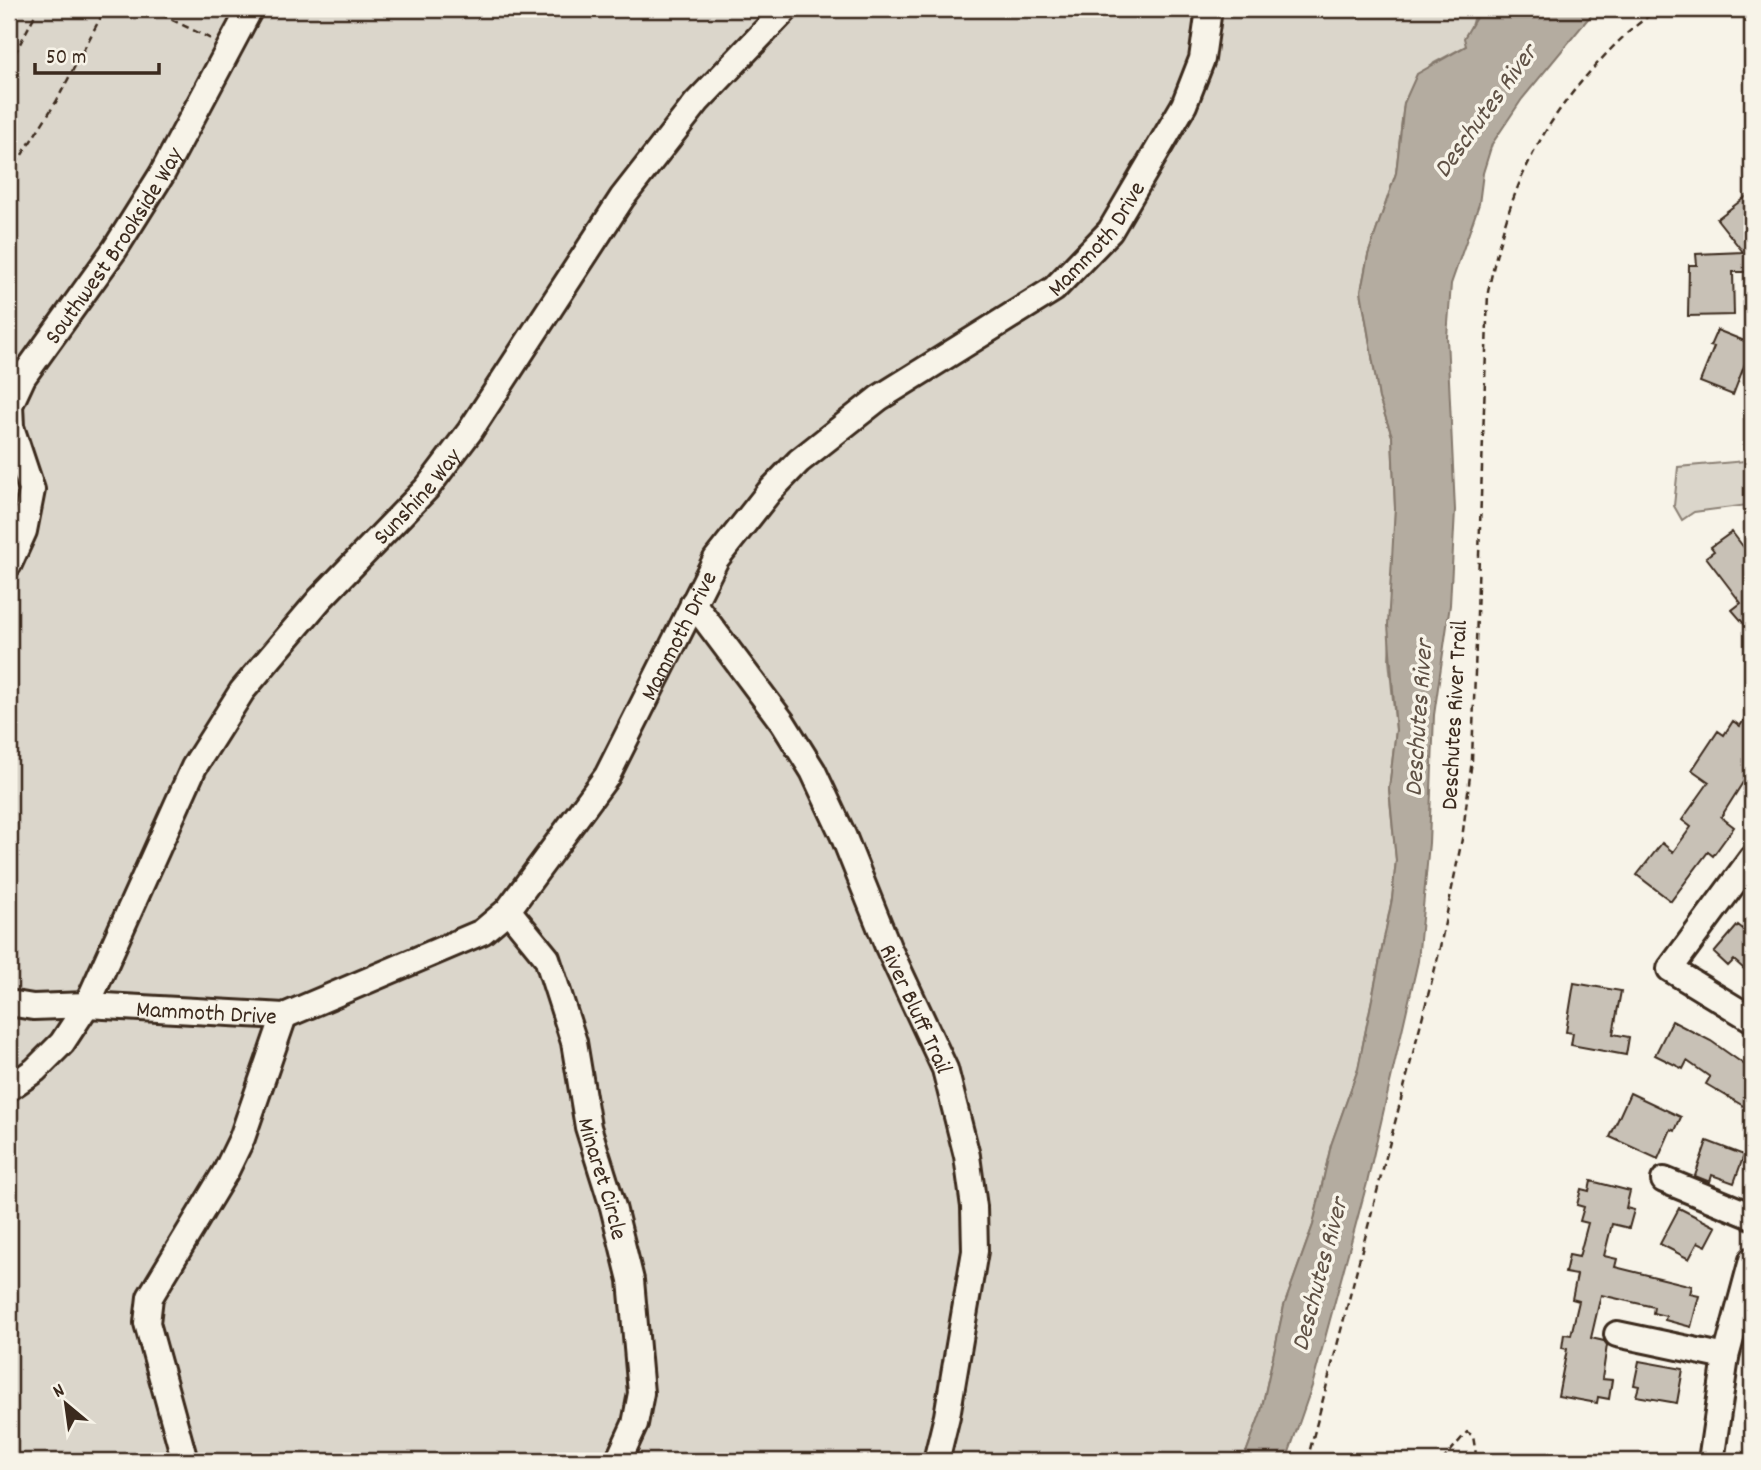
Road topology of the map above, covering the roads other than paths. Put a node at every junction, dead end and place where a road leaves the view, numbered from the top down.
1 (250, 9) edge
2 (786, 9) edge
3 (1209, 9) edge
4 (9, 564) edge
5 (693, 603) junction
6 (1752, 858) edge
7 (508, 910) junction
8 (9, 1003) edge
9 (87, 1005) junction
10 (285, 1016) junction
11 (1752, 1019) edge
12 (9, 1088) edge
13 (1664, 1180) dead end
14 (1752, 1216) edge
15 (1752, 1260) edge
16 (1617, 1334) dead end
17 (1726, 1357) junction
18 (185, 1461) edge
19 (618, 1461) edge
20 (936, 1461) edge
21 (1711, 1461) edge

1 - 4 street, Southwest Brookside Way
2 - 9 street, Sunshine Way
3 - 5 street, Mammoth Drive
5 - 7 street, Mammoth Drive
5 - 20 street, River Bluff Trail
6 - 11 street
7 - 10 street, Mammoth Drive
7 - 19 street, Minaret Circle
8 - 9 street, Mammoth Drive
9 - 10 street, Mammoth Drive
9 - 12 street
10 - 18 street
13 - 14 street
15 - 17 street
16 - 17 street
17 - 21 street

